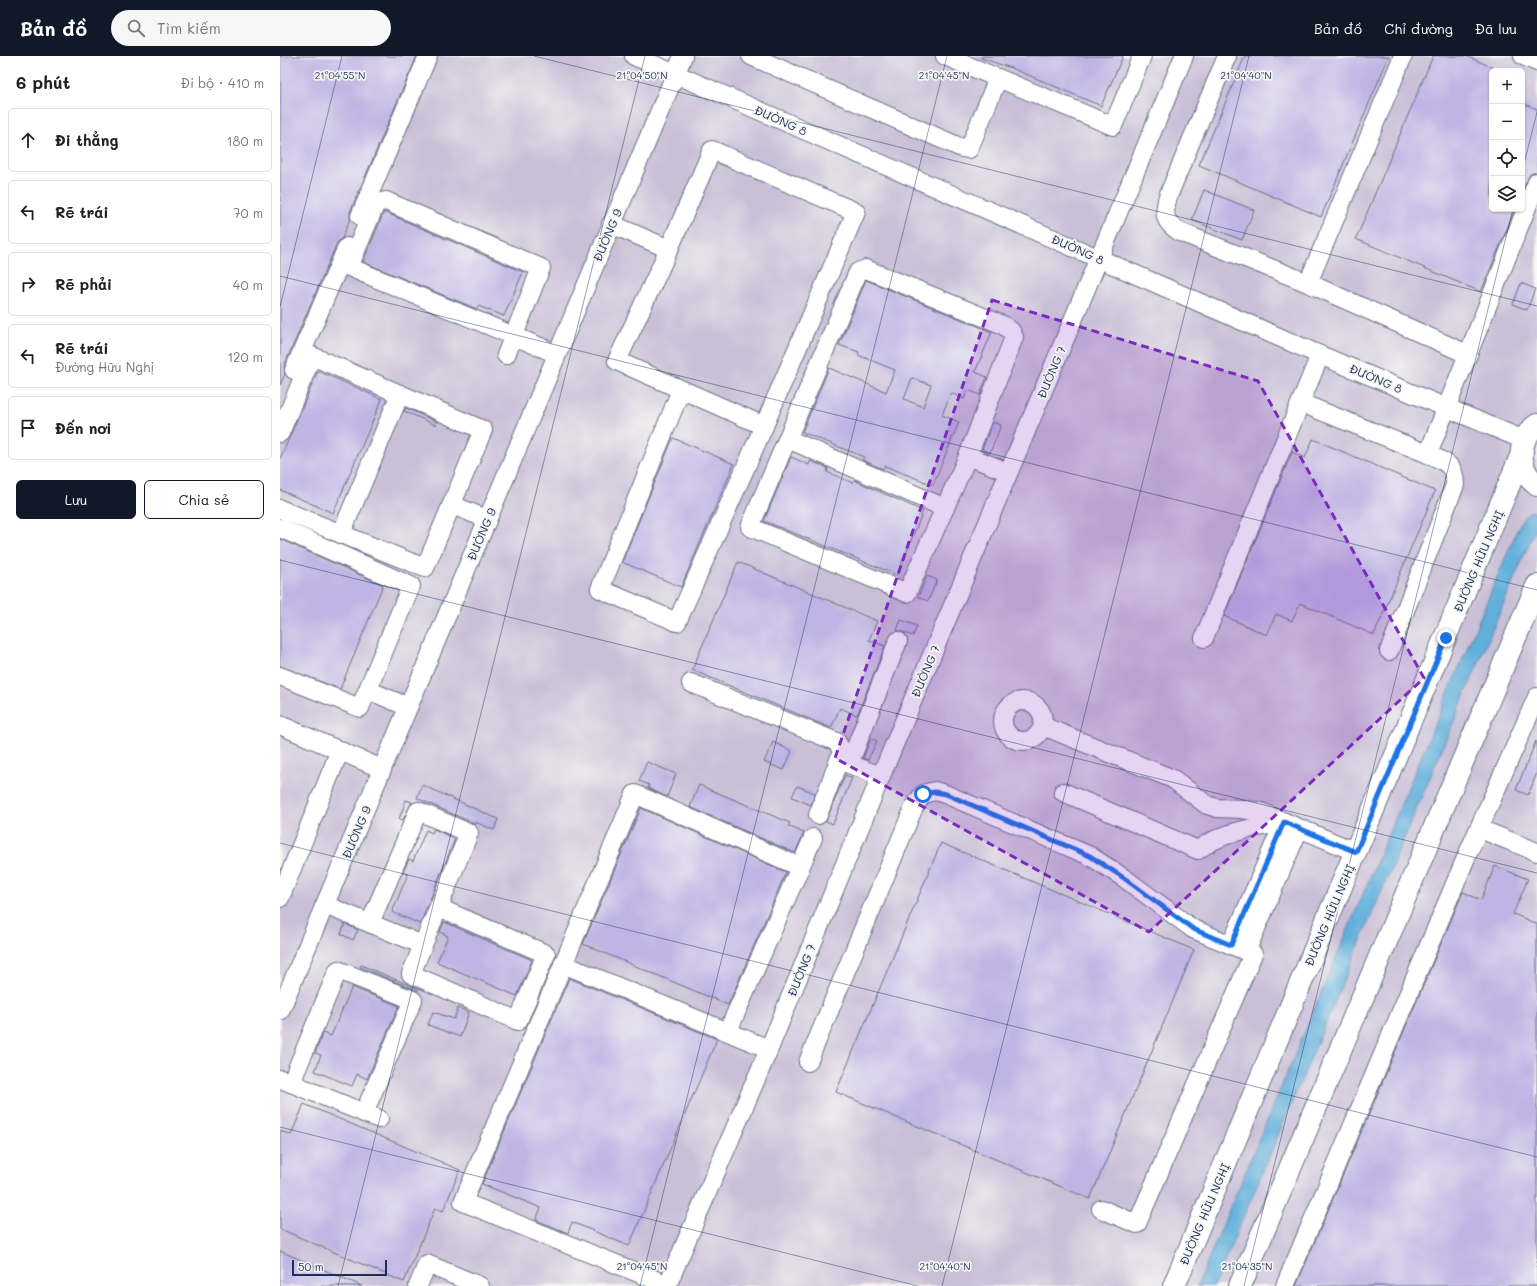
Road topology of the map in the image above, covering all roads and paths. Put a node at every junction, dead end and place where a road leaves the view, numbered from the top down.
1 (428, 56) edge
2 (634, 56) edge
3 (683, 56) edge
4 (751, 56) edge
5 (945, 56) edge
6 (1142, 56) edge
7 (1184, 56) edge
8 (1227, 56) edge
9 (1403, 56) edge
10 (1523, 56) edge
11 (1537, 62) edge
12 (676, 74) junction
13 (998, 78) junction
14 (1537, 182) edge
15 (611, 224) junction
16 (669, 249) junction
17 (1099, 258) junction
18 (1308, 283) junction
19 (515, 336) junction
20 (557, 354) junction
21 (1467, 354) junction
22 (506, 355) dead end
23 (1320, 355) junction
24 (681, 390) junction
25 (400, 394) junction
26 (280, 402) edge
27 (1301, 403) junction
28 (1446, 408) junction
29 (764, 426) junction
30 (280, 433) edge
31 (1531, 434) edge
32 (788, 439) junction
33 (1428, 454) junction
34 (968, 456) junction
35 (1008, 472) junction
36 (1537, 485) edge
37 (452, 505) junction
38 (945, 508) junction
39 (280, 509) edge
40 (487, 519) junction
41 (280, 528) edge
42 (341, 534) junction
43 (1537, 586) edge
44 (1204, 638) dead end
45 (898, 641) dead end
46 (1389, 652) dead end
47 (280, 676) edge
48 (691, 683) dead end
49 (368, 690) junction
50 (1537, 697) edge
51 (408, 707) junction
52 (280, 725) edge
53 (1043, 726) dead end
54 (340, 750) junction
55 (845, 758) junction
56 (382, 769) junction
57 (881, 776) junction
58 (1063, 792) dead end
59 (818, 815) dead end
60 (1292, 826) junction
61 (1480, 829) junction
62 (813, 838) dead end
63 (1356, 852) junction
64 (1537, 852) edge
65 (800, 867) junction
66 (280, 898) edge
67 (325, 905) junction
68 (439, 908) junction
69 (370, 923) junction
70 (423, 945) junction
71 (1239, 948) junction
72 (563, 964) junction
73 (280, 1011) edge
74 (728, 1032) junction
75 (769, 1049) junction
76 (808, 1062) dead end
77 (286, 1081) edge
78 (1101, 1209) dead end
79 (418, 1286) edge
80 (480, 1286) edge
81 (667, 1286) edge
82 (1174, 1286) edge
83 (1240, 1286) edge
84 (1285, 1286) edge

1 - 26 street
2 - 12 street, ĐƯỜNG 8
3 - 12 street, ĐƯỜNG 9
4 - 13 street
5 - 13 street
6 - 13 street
7 - 17 street, ĐƯỜNG 7
8 - 18 street
9 - 18 street
10 - 11 street
12 - 15 street, ĐƯỜNG 9
12 - 17 street, ĐƯỜNG 8
14 - 21 street
15 - 16 street
15 - 20 street, ĐƯỜNG 9
16 - 24 street
16 - 29 street
17 - 23 street, ĐƯỜNG 8
17 - 35 street, ĐƯỜNG 7
18 - 21 street
19 - 19 street
19 - 20 street
19 - 22 street
20 - 40 street, ĐƯỜNG 9
21 - 28 street
23 - 27 street
23 - 28 street, ĐƯỜNG 8
24 - 29 street
24 - 29 street
25 - 30 street
25 - 37 street
25 - 42 street
27 - 33 street
27 - 44 street
28 - 31 street, ĐƯỜNG 8
28 - 33 street
31 - 36 main road
31 - 63 main road, ĐƯỜNG HỮU NGHỊ
32 - 34 street
32 - 38 street
32 - 38 street
33 - 46 street
34 - 35 street
34 - 38 street
35 - 57 street, ĐƯỜNG 7
37 - 40 street
37 - 42 street
39 - 42 street
40 - 51 street, ĐƯỜNG 9
41 - 49 street
43 - 83 main road
45 - 55 street
47 - 49 street
48 - 55 street
49 - 51 street
50 - 61 street
51 - 56 street, ĐƯỜNG 9
52 - 54 street
53 - 60 street
54 - 56 street
54 - 66 street
55 - 57 street
55 - 59 street
56 - 67 street, ĐƯỜNG 9
57 - 75 street, ĐƯỜNG 7
58 - 60 street
60 - 63 street
60 - 71 street
61 - 64 street
61 - 84 street
62 - 65 street
63 - 82 main road, ĐƯỜNG HỮU NGHỊ
65 - 72 street
65 - 74 street
67 - 69 street
67 - 73 street, ĐƯỜNG 9
68 - 69 street
68 - 70 street
68 - 70 street
69 - 70 street
71 - 76 street
71 - 78 street
72 - 74 street
72 - 81 street
74 - 75 street
75 - 81 street, ĐƯỜNG 7
77 - 77 street
79 - 80 street

